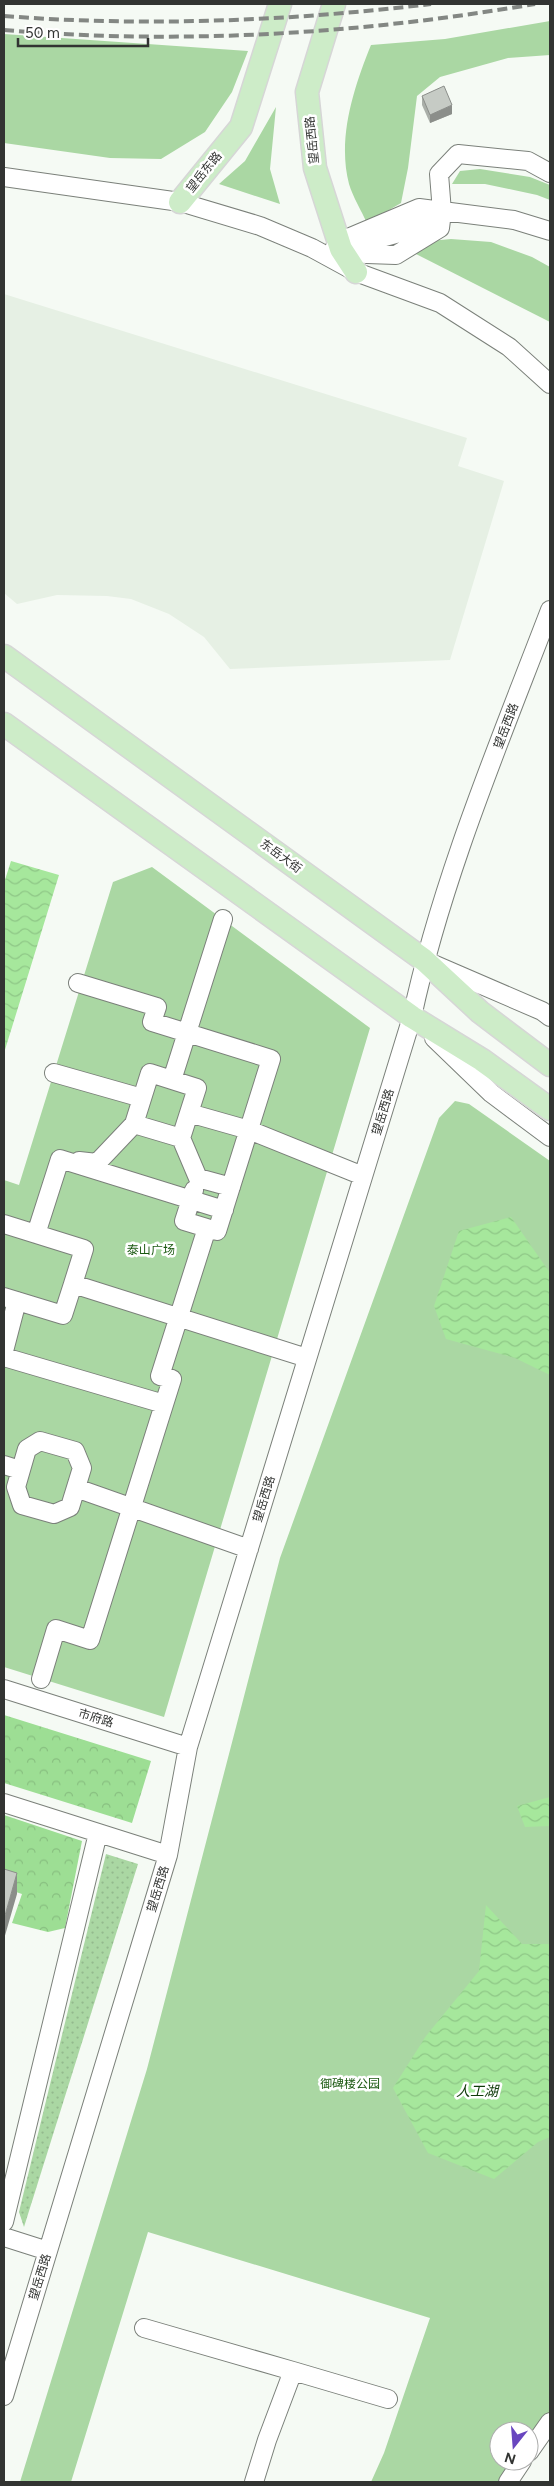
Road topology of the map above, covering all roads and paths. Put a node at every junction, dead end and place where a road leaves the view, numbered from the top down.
1 (280, 4) edge
2 (334, 4) edge
3 (550, 172) edge
4 (4, 176) edge
5 (180, 202) junction
6 (442, 212) junction
7 (550, 231) edge
8 (312, 248) junction
9 (341, 249) junction
10 (356, 272) junction
11 (550, 384) edge
12 (550, 610) edge
13 (4, 656) edge
14 (4, 724) edge
15 (223, 919) dead end
16 (424, 960) junction
17 (78, 983) dead end
18 (412, 1017) junction
19 (550, 1017) edge
20 (187, 1033) junction
21 (550, 1065) edge
22 (54, 1072) dead end
23 (172, 1080) junction
24 (142, 1098) junction
25 (550, 1109) edge
26 (189, 1113) junction
27 (134, 1124) junction
28 (249, 1130) junction
29 (550, 1137) edge
30 (181, 1138) junction
31 (60, 1159) junction
32 (363, 1176) junction
33 (198, 1178) junction
34 (231, 1187) junction
35 (191, 1200) junction
36 (224, 1210) junction
37 (4, 1224) edge
38 (207, 1228) junction
39 (36, 1234) junction
40 (73, 1284) junction
41 (10, 1299) edge
42 (179, 1317) junction
43 (4, 1351) edge
44 (4, 1357) edge
45 (307, 1358) junction
46 (164, 1404) junction
47 (12, 1468) edge
48 (76, 1488) junction
49 (132, 1508) junction
50 (248, 1549) junction
51 (41, 1679) dead end
52 (4, 1689) edge
53 (188, 1747) junction
54 (4, 1803) edge
55 (98, 1833) junction
56 (168, 1855) junction
57 (4, 2222) edge
58 (4, 2237) edge
59 (48, 2251) junction
60 (144, 2328) dead end
61 (293, 2371) junction
62 (4, 2396) edge
63 (388, 2399) dead end
64 (550, 2422) edge
65 (539, 2438) edge
66 (515, 2471) edge
67 (254, 2482) edge
68 (508, 2482) edge

1 - 5 main road, 望岳东路
2 - 9 main road, 望岳西路
3 - 6 street
4 - 5 street, 望岳东路
5 - 8 street
6 - 7 street
6 - 9 street
8 - 9 street
8 - 10 street
9 - 10 main road, 望岳西路
10 - 11 street
12 - 16 street, 望岳西路
13 - 16 main road, 东岳大街
14 - 18 main road
15 - 20 street
16 - 18 street, 望岳西路
16 - 19 street
16 - 21 main road, 东岳大街
17 - 20 street
18 - 25 main road
18 - 29 street
18 - 32 street, 望岳西路
20 - 23 street
20 - 28 street
22 - 24 street
23 - 24 street
23 - 26 street
24 - 27 street
26 - 28 street
26 - 30 street
27 - 30 street
27 - 31 street
28 - 32 street
28 - 34 street
30 - 33 street
31 - 35 street
31 - 39 street
32 - 45 street, 望岳西路
33 - 34 street
33 - 35 street
34 - 36 street
35 - 36 street
35 - 38 street
36 - 38 street
37 - 39 street
38 - 42 street
39 - 40 street
40 - 41 street
40 - 42 street
41 - 43 street
42 - 45 street
42 - 46 street
44 - 46 street
45 - 50 street, 望岳西路
46 - 49 street
47 - 48 street
47 - 48 street
48 - 49 street
49 - 50 street
49 - 51 street
50 - 53 street, 望岳西路
52 - 53 street, 市府路
53 - 56 street, 望岳西路
54 - 55 street
55 - 56 street
55 - 57 street
56 - 59 street, 望岳西路
58 - 59 street
59 - 62 street, 望岳西路
60 - 61 street
61 - 63 street
61 - 67 street
64 - 65 street
66 - 68 street

